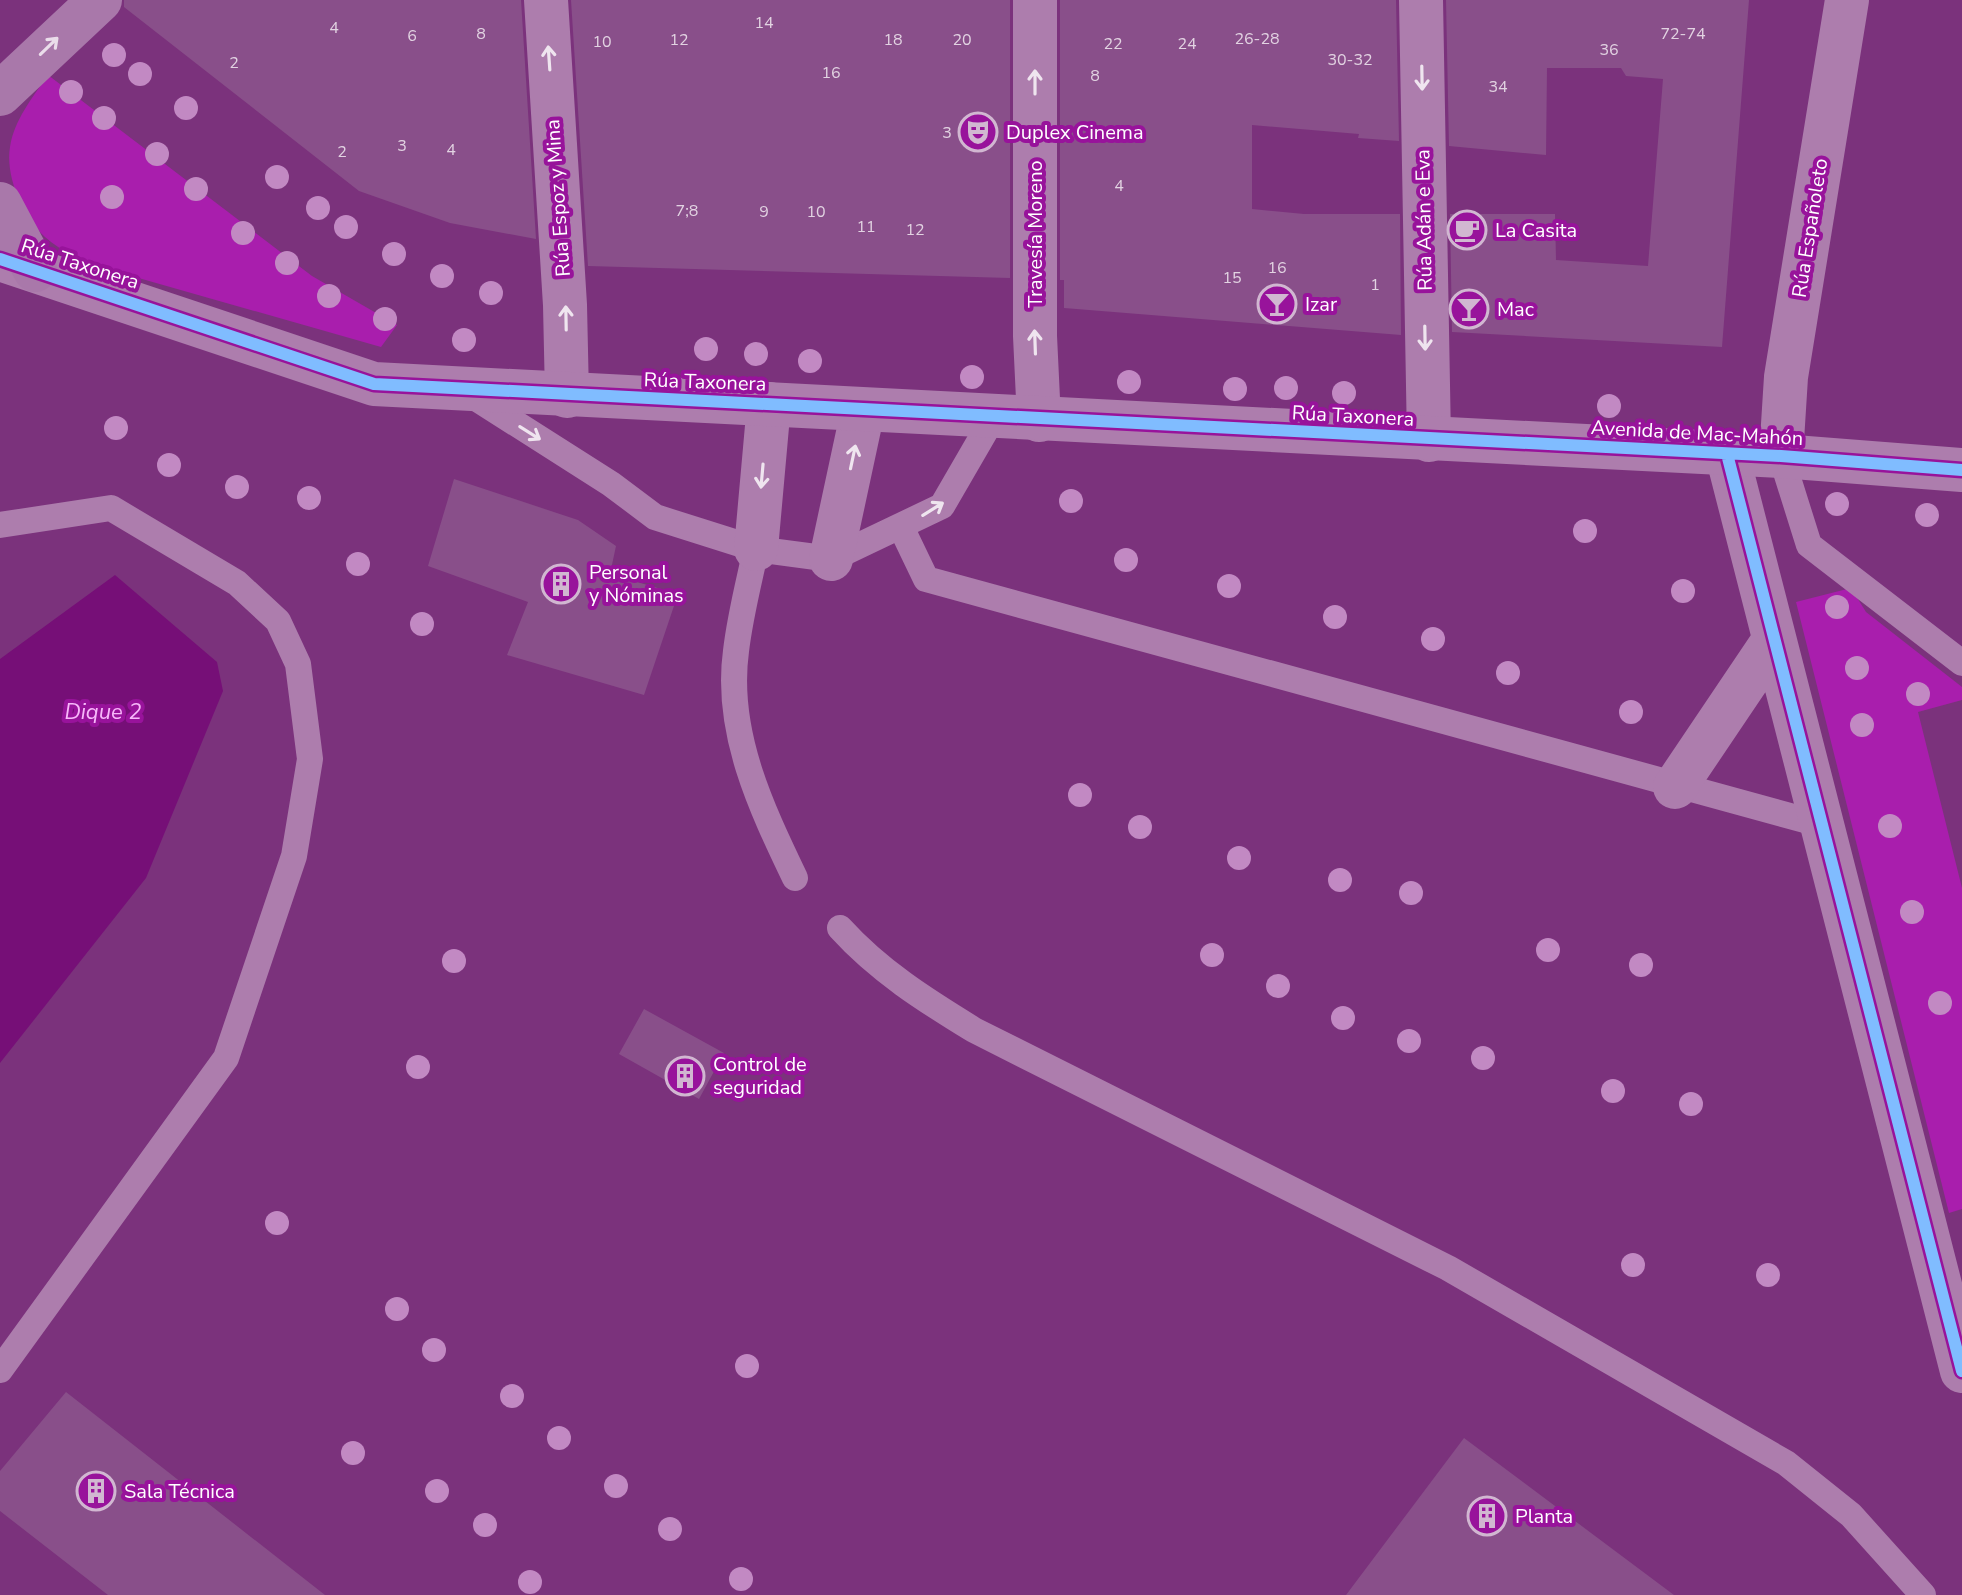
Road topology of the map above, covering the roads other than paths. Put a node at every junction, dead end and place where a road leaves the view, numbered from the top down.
1 (100, 0) edge
2 (546, 0) edge
3 (1035, 0) edge
4 (1421, 0) edge
5 (1847, 0) edge
6 (0, 94) edge
7 (0, 204) edge
8 (18, 264) edge
9 (464, 391) junction
10 (567, 396) junction
11 (769, 404) junction
12 (863, 410) junction
13 (993, 418) junction
14 (1039, 420) junction
15 (1429, 440) junction
16 (1727, 454) junction
17 (1781, 456) junction
18 (1962, 470) edge
19 (0, 525) edge
20 (901, 527) junction
21 (756, 549) junction
22 (831, 559) junction
23 (1774, 640) junction
24 (1962, 663) edge
25 (1675, 787) junction
26 (1823, 825) junction
27 (795, 878) dead end
28 (840, 928) dead end
29 (0, 1370) edge
30 (1962, 1371) edge
31 (1923, 1595) edge

6 -> 1 main road
10 -> 2 street, Rúa Espoz y Mina
14 -> 3 street, Travesía Moreno
4 -> 15 street, Rúa Adán e Eva
5 - 17 street, Rúa Españoleto
7 - 8 main road
8 - 9 street, Rúa Taxonera
9 - 10 street, Rúa Taxonera
9 -> 21 lane
10 - 11 street, Rúa Taxonera
11 - 12 street, Rúa Taxonera
11 -> 21 street
12 - 13 street, Rúa Taxonera
22 -> 12 street
13 - 14 street, Rúa Taxonera
20 -> 13 lane
14 - 15 street, Rúa Taxonera
15 - 16 street, Avenida de Mac-Mahón
16 - 17 street, Avenida de Mac-Mahón
16 - 23 street
17 - 18 street, Avenida de Mac-Mahón
17 - 24 lane
19 - 29 lane
20 - 22 lane
20 - 25 lane
21 - 22 lane
21 - 27 lane
23 - 25 street
23 - 26 street
25 - 26 lane
26 - 30 street
28 - 31 lane

